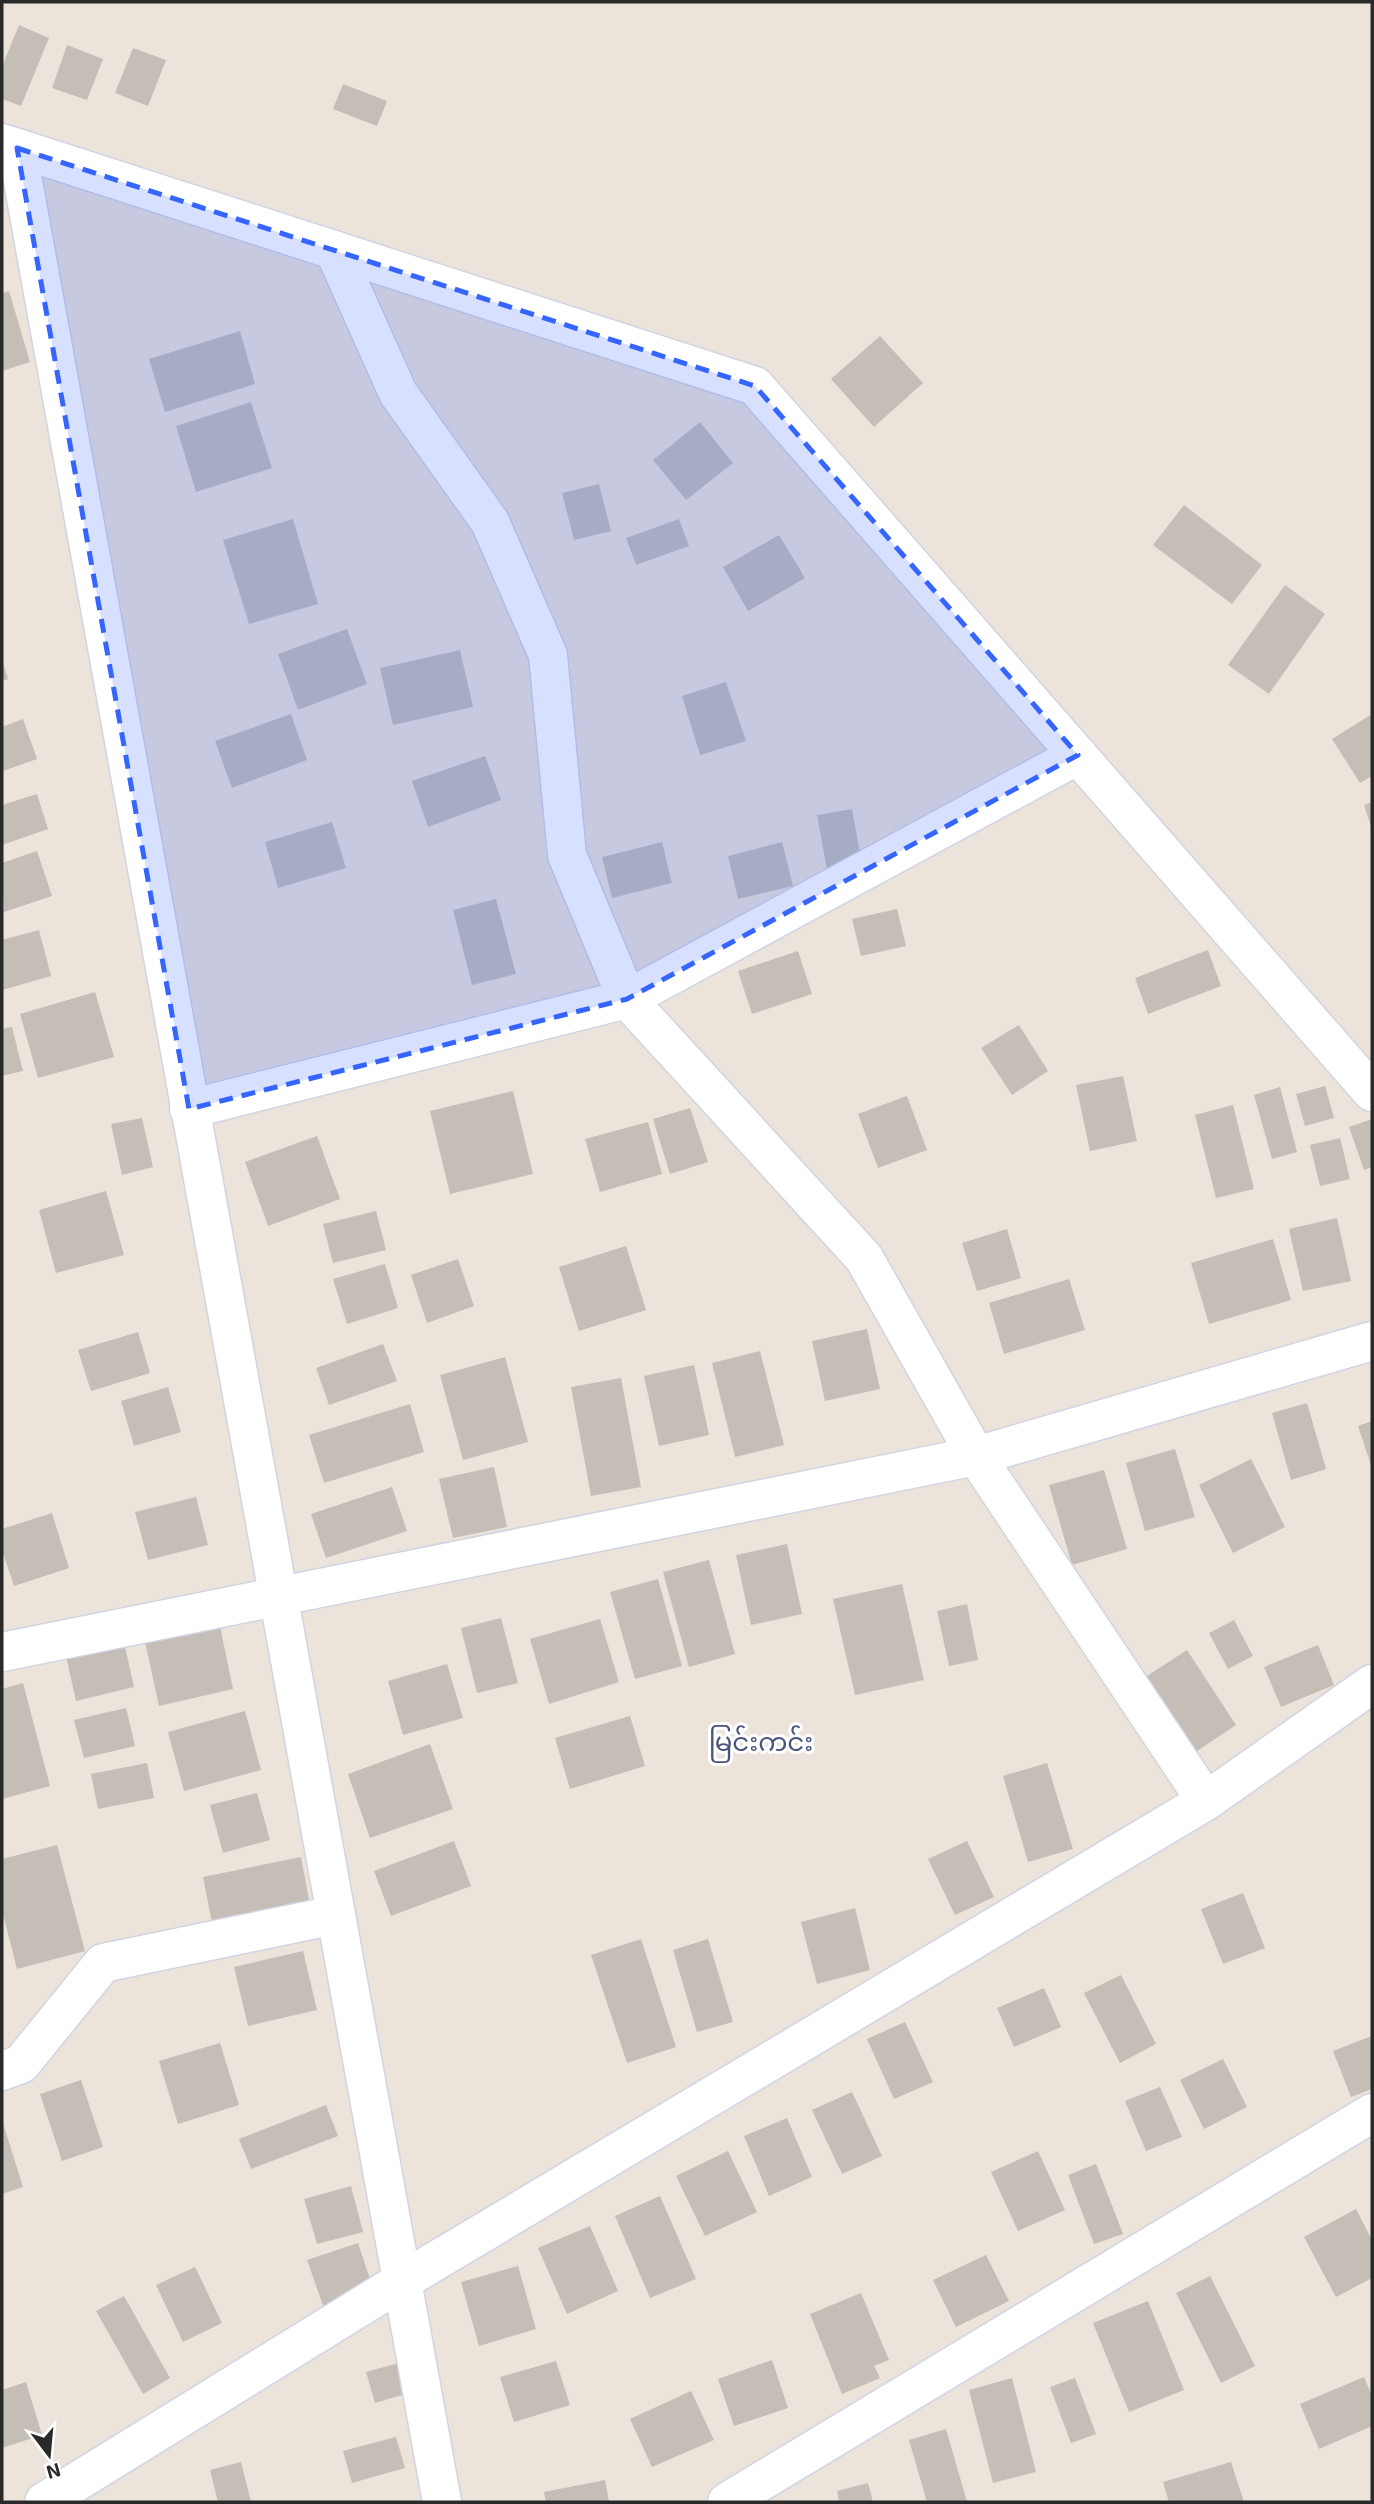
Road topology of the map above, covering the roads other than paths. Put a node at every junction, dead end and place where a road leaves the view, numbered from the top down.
1 (9, 145) edge
2 (334, 250) junction
3 (1078, 755) junction
4 (627, 999) junction
5 (1372, 1092) edge
6 (189, 1110) junction
7 (1372, 1341) edge
8 (976, 1455) junction
9 (276, 1598) junction
10 (2, 1652) edge
11 (1372, 1684) edge
12 (1206, 1801) junction
13 (335, 1915) junction
14 (2, 2071) edge
15 (1372, 2113) edge
16 (402, 2281) junction
17 (44, 2502) edge
18 (442, 2502) edge
19 (727, 2502) edge

1 - 2 street
1 - 6 street
2 - 3 street
2 - 4 street
3 - 4 street
3 - 5 street
4 - 6 street
4 - 8 street
6 - 9 street
7 - 8 street
8 - 9 street
8 - 12 street
9 - 10 street
9 - 13 street
11 - 12 street
12 - 16 street
13 - 14 street
13 - 16 street
15 - 19 street
16 - 17 street
16 - 18 street

